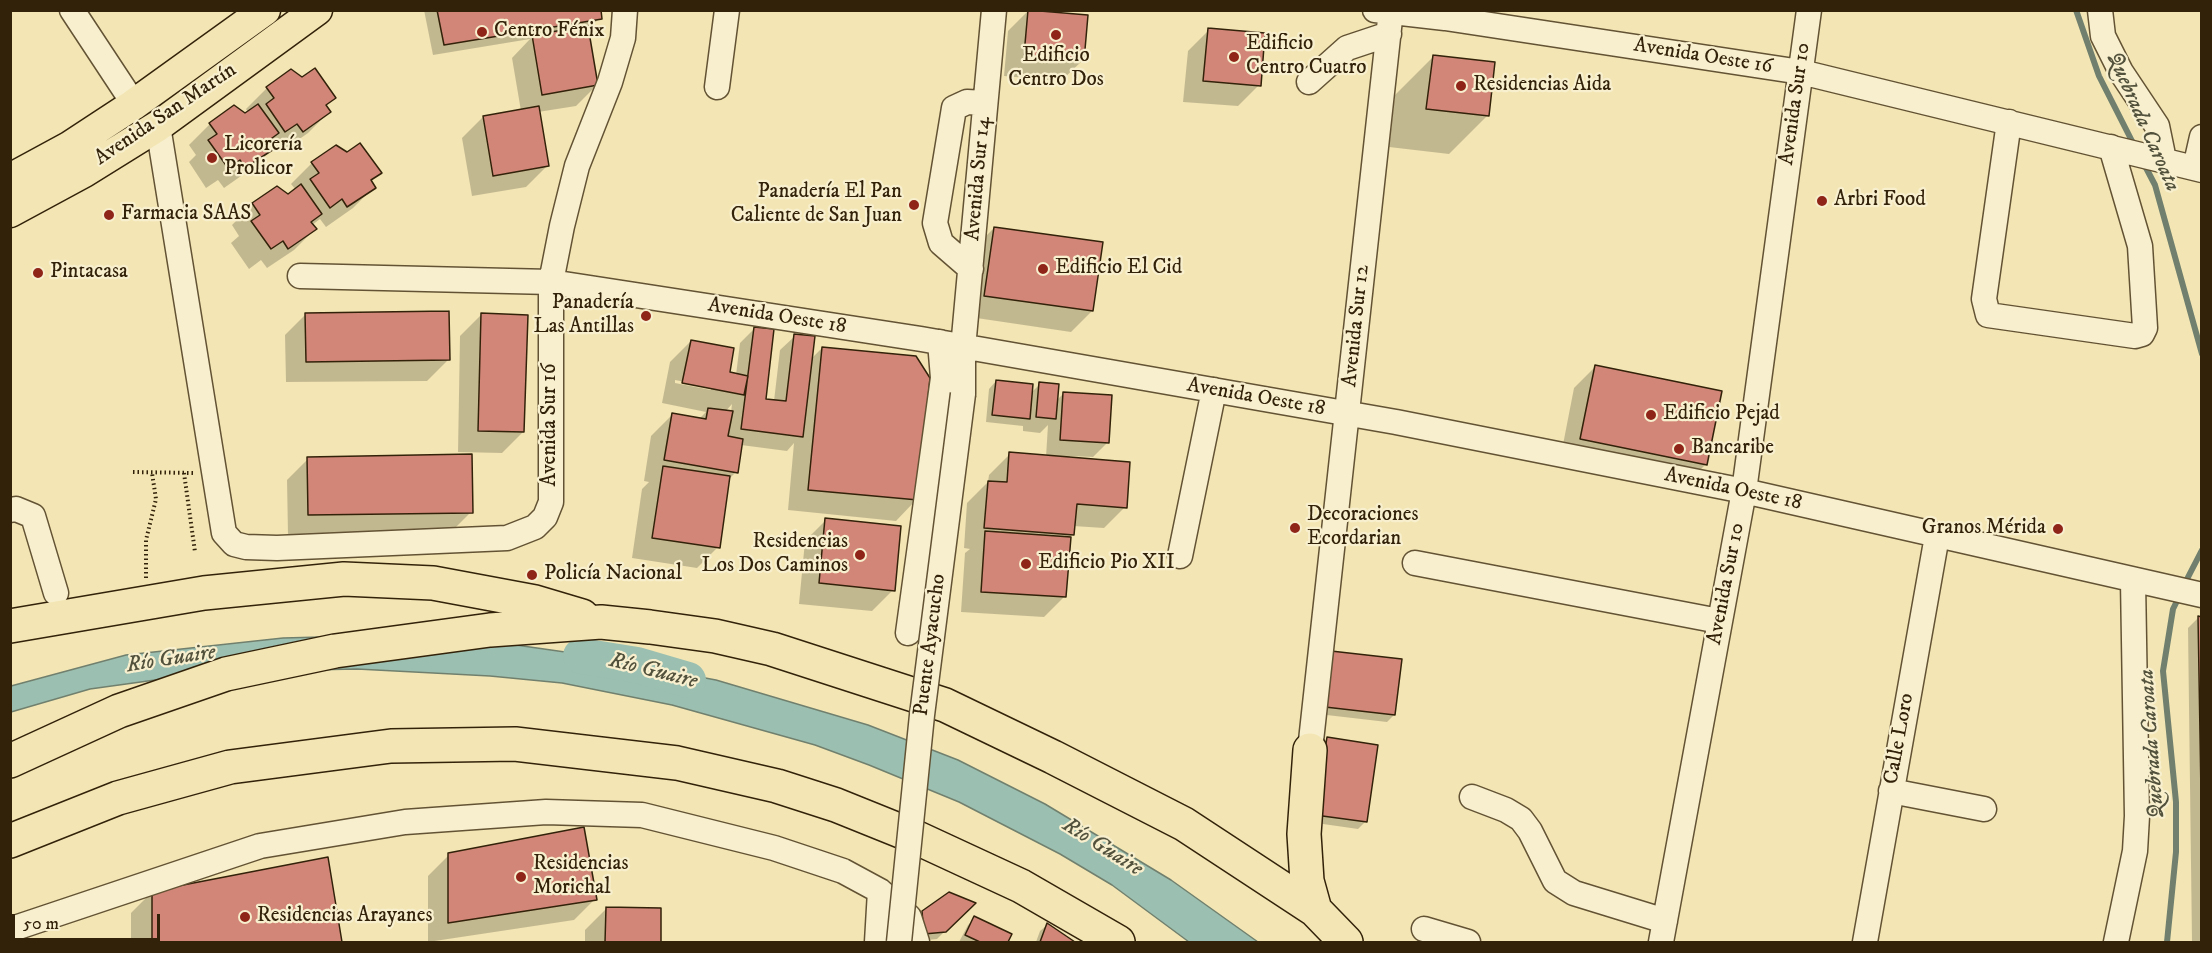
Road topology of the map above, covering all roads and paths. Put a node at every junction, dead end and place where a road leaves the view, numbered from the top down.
1 (72, 10) edge
2 (265, 10) edge
3 (317, 10) edge
4 (625, 10) edge
5 (727, 10) edge
6 (994, 10) edge
7 (1809, 10) edge
8 (2100, 10) edge
9 (1386, 17) edge
10 (1801, 72) junction
11 (1309, 82) dead end
12 (717, 87) dead end
13 (986, 103) junction
14 (134, 104) junction
15 (2009, 122) junction
16 (158, 126) junction
17 (2202, 137) edge
18 (2112, 147) junction
19 (2162, 160) junction
20 (2198, 169) edge
21 (10, 179) edge
22 (17, 207) edge
23 (970, 269) junction
24 (300, 276) dead end
25 (551, 282) junction
26 (940, 342) junction
27 (963, 348) junction
28 (1214, 390) junction
29 (1348, 413) junction
30 (133, 472) dead end
31 (213, 472) junction
32 (152, 473) junction
33 (184, 473) junction
34 (1744, 490) junction
35 (10, 510) edge
36 (1937, 536) junction
37 (195, 552) dead end
38 (1180, 556) dead end
39 (1415, 563) dead end
40 (2133, 581) junction
41 (145, 584) dead end
42 (56, 593) dead end
43 (2202, 595) edge
44 (1719, 621) junction
45 (602, 622) junction
46 (10, 626) edge
47 (908, 633) dead end
48 (1310, 750) joint
49 (10, 761) edge
50 (1891, 791) junction
51 (1472, 798) dead end
52 (1984, 809) dead end
53 (10, 841) edge
54 (880, 891) junction
55 (1315, 910) junction
56 (1424, 929) dead end
57 (1663, 932) edge
58 (10, 933) edge
59 (877, 942) edge
60 (899, 942) edge
61 (916, 942) edge
62 (1118, 942) edge
63 (1346, 942) edge
64 (1468, 942) edge
65 (1865, 942) edge
66 (2116, 942) edge

1 - 14 street
2 - 14 main road, Avenida San Martín
3 - 16 main road, Avenida San Martín
4 - 25 street, Avenida Sur 16
5 - 12 street
6 - 13 street, Avenida Sur 14
7 - 10 street, Avenida Sur 10
8 - 19 street
9 - 10 street, Avenida Oeste 16
9 - 11 street
9 - 29 street, Avenida Sur 12
10 - 15 street, Avenida Oeste 16
10 - 34 street, Avenida Sur 10
13 - 23 street, Avenida Sur 14
13 - 23 street
14 - 21 main road, Avenida San Martín
15 - 18 street, Avenida Oeste 16
15 - 18 street
16 - 22 main road, Avenida San Martín
16 - 31 street
17 - 20 street
18 - 19 street, Avenida Oeste 16
19 - 20 street, Avenida Oeste 16
23 - 27 street, Avenida Sur 14
24 - 25 street, Avenida Oeste 18
25 - 26 street, Avenida Oeste 18
25 - 31 street, Avenida Sur 16
26 - 27 street, Avenida Oeste 18
26 - 47 street
27 - 28 street, Avenida Oeste 18
27 - 60 street, Puente Ayacucho, bridge
28 - 29 street, Avenida Oeste 18
28 - 38 street
29 - 34 street, Avenida Oeste 18
29 - 48 street, Avenida Sur 12
30 - 32 path
31 - 33 path
32 - 33 path
32 - 41 path
33 - 37 path
34 - 36 street, Avenida Oeste 18
34 - 44 street, Avenida Sur 10
35 - 42 street
36 - 40 street, Avenida Oeste 18
36 - 50 street, Calle Loro
39 - 44 street
40 - 43 street, Avenida Oeste 18
40 - 66 street
44 - 57 street, Avenida Sur 10
45 - 46 highway
45 - 49 highway
45 - 55 highway
48 - 55 highway
50 - 52 street
50 - 65 street, Calle Loro
51 - 57 street
53 - 62 highway
54 - 58 street
54 - 59 street
54 - 61 street
55 - 63 highway
56 - 64 street

